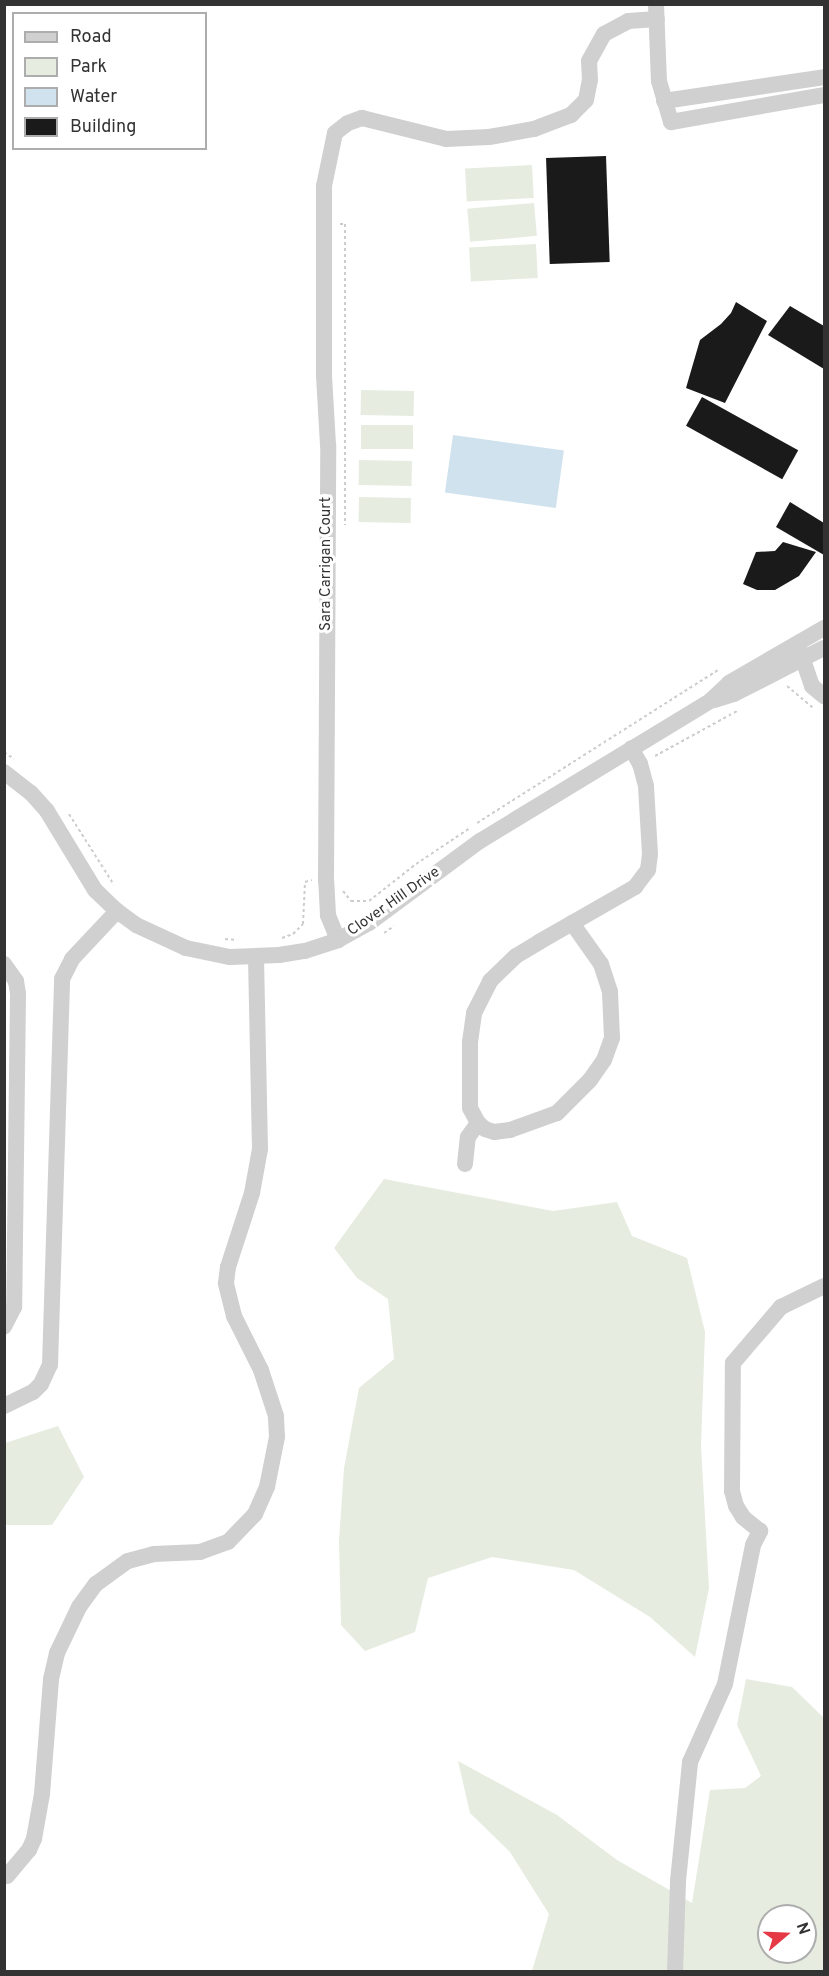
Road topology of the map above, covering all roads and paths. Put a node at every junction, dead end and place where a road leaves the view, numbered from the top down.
1 (656, 12) edge
2 (825, 78) edge
3 (825, 95) edge
4 (664, 101) junction
5 (325, 224) junction
6 (345, 532) dead end
7 (825, 628) edge
8 (802, 640) junction
9 (825, 648) edge
10 (801, 661) junction
11 (726, 666) dead end
12 (783, 686) dead end
13 (820, 693) edge
14 (710, 701) junction
15 (740, 709) dead end
16 (632, 748) junction
17 (4, 752) edge
18 (640, 764) junction
19 (11, 766) edge
20 (66, 812) dead end
21 (317, 880) dead end
22 (116, 887) dead end
23 (343, 890) dead end
24 (117, 911) junction
25 (398, 922) dead end
26 (572, 923) junction
27 (379, 936) dead end
28 (219, 938) dead end
29 (276, 939) dead end
30 (237, 940) dead end
31 (338, 940) junction
32 (256, 957) junction
33 (4, 964) edge
34 (478, 1123) junction
35 (465, 1164) dead end
36 (825, 1286) edge
37 (4, 1327) edge
38 (4, 1406) edge
39 (7, 1876) dead end
40 (675, 1971) edge

1 - 4 street
1 - 5 street, Sara Carrigan Court
2 - 4 street
3 - 4 street
5 - 6 path
5 - 31 street, Sara Carrigan Court
7 - 8 street, Clover Hill Drive
8 - 10 street
8 - 14 street, Clover Hill Drive
9 - 10 street, Clover Hill Drive
10 - 13 street
10 - 14 street, Clover Hill Drive
11 - 23 path
12 - 13 path
14 - 16 street, Clover Hill Drive
15 - 18 path
16 - 18 street
16 - 31 street, Clover Hill Drive
17 - 19 path
18 - 26 street
19 - 24 street, Clover Hill Drive
20 - 22 path
21 - 29 path
24 - 32 street, Clover Hill Drive
24 - 38 street
25 - 27 path
26 - 34 street
26 - 34 street
28 - 30 path
31 - 32 street, Clover Hill Drive
32 - 39 street
33 - 37 street
34 - 35 street
36 - 40 street

